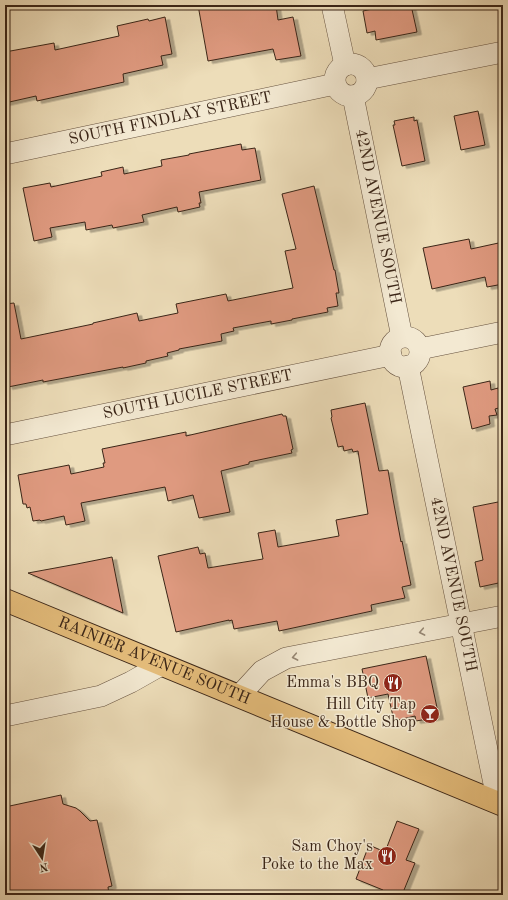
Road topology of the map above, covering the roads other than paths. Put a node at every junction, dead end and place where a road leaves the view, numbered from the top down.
1 (332, 5) edge
2 (503, 52) edge
3 (345, 65) junction
4 (367, 79) junction
5 (335, 84) junction
6 (353, 96) junction
7 (5, 154) edge
8 (503, 332) edge
9 (402, 337) junction
10 (420, 349) junction
11 (391, 355) junction
12 (408, 366) junction
13 (5, 435) edge
14 (5, 600) edge
15 (503, 616) edge
16 (461, 624) junction
17 (161, 664) junction
18 (239, 696) junction
19 (5, 716) edge
20 (500, 804) edge

1 - 3 street
2 - 4 street
3 - 4 street
3 - 5 street
4 - 6 street
5 - 6 street
5 - 7 street, SOUTH FINDLAY STREET
6 - 9 street, 42ND AVENUE SOUTH
8 - 10 street
9 - 10 street
9 - 11 street
10 - 12 street
11 - 12 street
11 - 13 street, SOUTH LUCILE STREET
12 - 16 street, 42ND AVENUE SOUTH
14 - 17 main road, RAINIER AVENUE SOUTH
15 - 16 street
16 -> 18 street
16 - 20 street, 42ND AVENUE SOUTH
17 - 18 main road, RAINIER AVENUE SOUTH
17 - 19 street
18 - 20 main road, RAINIER AVENUE SOUTH

